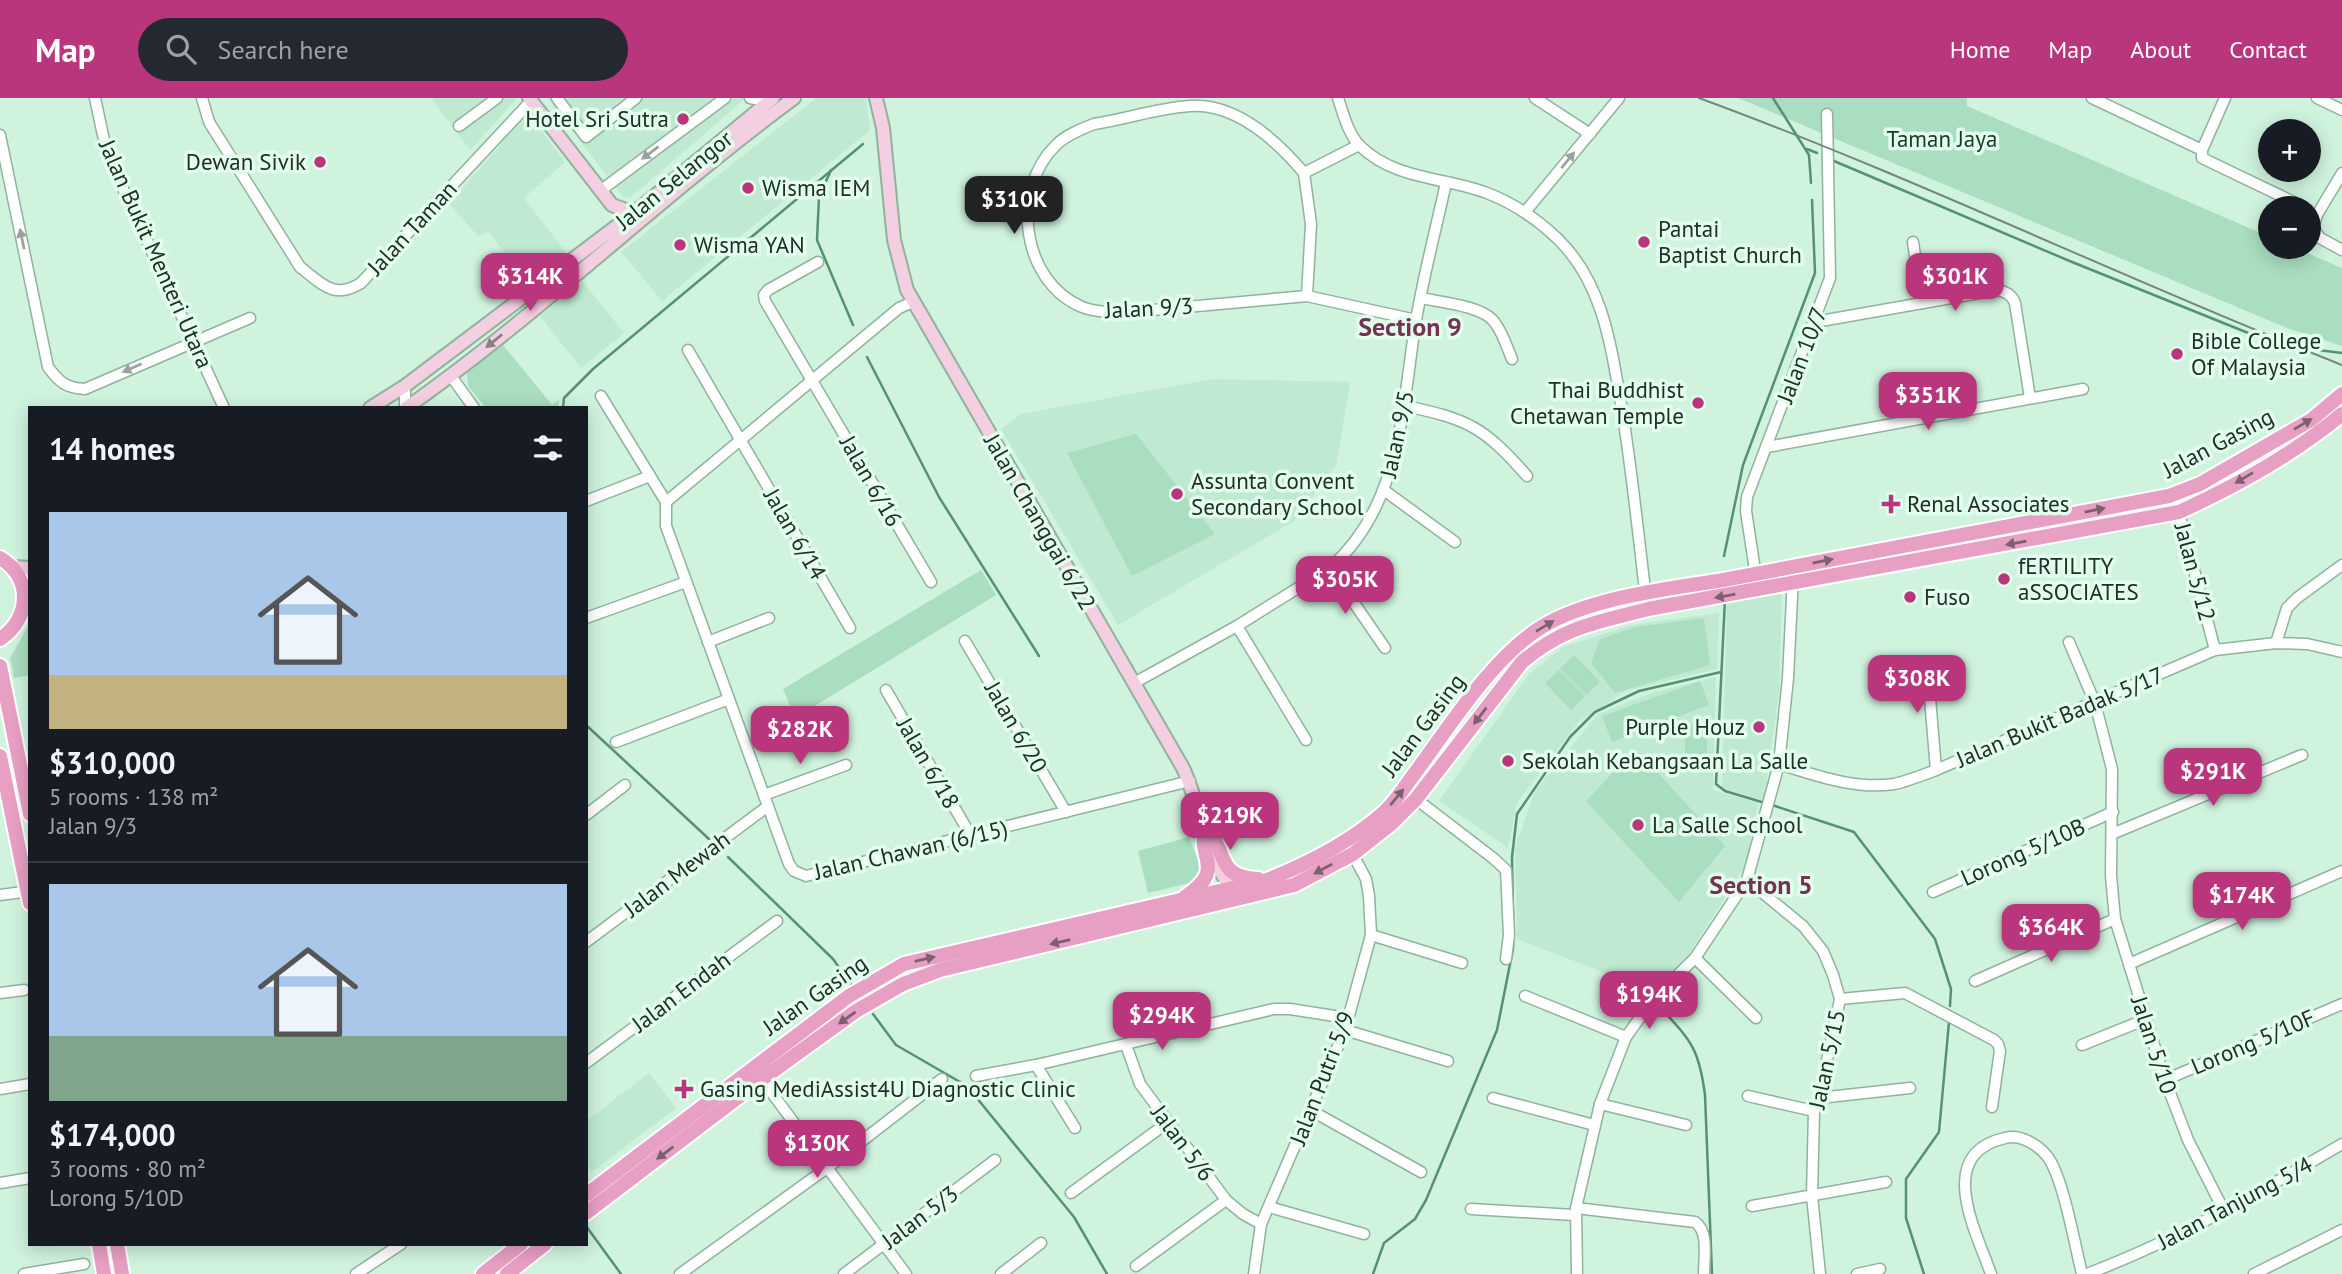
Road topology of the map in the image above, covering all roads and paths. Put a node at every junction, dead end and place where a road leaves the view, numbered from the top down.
1 (95, 98) edge
2 (202, 98) edge
3 (497, 98) edge
4 (556, 98) edge
5 (636, 98) edge
6 (725, 98) edge
7 (750, 98) edge
8 (773, 98) edge
9 (794, 98) edge
10 (874, 98) edge
11 (887, 98) edge
12 (1338, 98) edge
13 (1535, 98) edge
14 (1619, 98) edge
15 (2092, 98) edge
16 (2225, 98) edge
17 (2317, 98) edge
18 (530, 99) edge
19 (2342, 110) edge
20 (1827, 114) dead end
21 (459, 126) dead end
22 (883, 128) junction
23 (1590, 134) junction
24 (0, 135) edge
25 (1359, 145) junction
26 (2202, 150) junction
27 (1304, 173) junction
28 (2342, 173) edge
29 (1446, 183) junction
30 (600, 191) junction
31 (2281, 196) edge
32 (1525, 212) junction
33 (634, 213) junction
34 (1913, 242) dead end
35 (2342, 250) edge
36 (818, 262) dead end
37 (1307, 296) junction
38 (1421, 298) junction
39 (913, 302) junction
40 (1922, 303) junction
41 (250, 318) dead end
42 (1416, 320) junction
43 (1815, 322) junction
44 (194, 341) junction
45 (688, 350) dead end
46 (1512, 359) dead end
47 (451, 376) junction
48 (811, 379) junction
49 (405, 386) junction
50 (2083, 389) dead end
51 (2342, 394) edge
52 (601, 396) dead end
53 (2029, 398) junction
54 (223, 406) edge
55 (373, 406) edge
56 (406, 406) edge
57 (409, 406) edge
58 (473, 406) edge
59 (1405, 406) junction
60 (2342, 414) edge
61 (740, 439) junction
62 (1767, 447) junction
63 (650, 476) junction
64 (1527, 476) dead end
65 (1385, 491) junction
66 (2174, 494) junction
67 (588, 499) edge
68 (666, 502) junction
69 (2179, 512) junction
70 (1455, 542) dead end
71 (0, 558) edge
72 (2342, 565) edge
73 (13, 567) junction
74 (1793, 567) junction
75 (1331, 568) junction
76 (28, 569) edge
77 (1756, 573) junction
78 (686, 582) junction
79 (931, 582) dead end
80 (1792, 584) junction
81 (1758, 590) junction
82 (1645, 592) junction
83 (27, 598) edge
84 (1648, 609) junction
85 (588, 617) edge
86 (769, 618) dead end
87 (1237, 626) junction
88 (850, 628) dead end
89 (0, 639) edge
90 (965, 641) dead end
91 (708, 642) junction
92 (2070, 642) dead end
93 (2276, 643) junction
94 (1385, 648) dead end
95 (2215, 650) junction
96 (2342, 652) edge
97 (0, 666) edge
98 (1134, 683) junction
99 (1877, 684) dead end
100 (886, 690) dead end
101 (729, 699) junction
102 (2095, 703) junction
103 (1306, 740) dead end
104 (616, 742) dead end
105 (2302, 755) dead end
106 (0, 756) edge
107 (1779, 764) junction
108 (846, 765) dead end
109 (1936, 770) junction
110 (1190, 781) junction
111 (625, 785) dead end
112 (764, 795) junction
113 (1416, 799) junction
114 (28, 804) edge
115 (768, 806) junction
116 (588, 813) edge
117 (1066, 813) junction
118 (2113, 813) junction
119 (1205, 826) junction
120 (2112, 834) junction
121 (971, 836) junction
122 (1349, 847) junction
123 (2342, 871) edge
124 (1267, 880) junction
125 (1747, 880) junction
126 (1232, 889) junction
127 (28, 890) edge
128 (1933, 892) dead end
129 (0, 895) edge
130 (28, 895) edge
131 (1245, 897) junction
132 (1178, 901) junction
133 (2115, 919) junction
134 (777, 921) dead end
135 (1371, 935) junction
136 (588, 941) edge
137 (1695, 958) junction
138 (1506, 959) dead end
139 (1462, 963) dead end
140 (2129, 964) junction
141 (1975, 981) dead end
142 (24, 990) dead end
143 (0, 993) edge
144 (1525, 996) dead end
145 (1840, 999) junction
146 (2342, 1004) edge
147 (1347, 1018) junction
148 (1756, 1018) dead end
149 (2144, 1020) junction
150 (1346, 1030) junction
151 (1626, 1037) junction
152 (1126, 1045) junction
153 (2082, 1045) dead end
154 (1448, 1061) dead end
155 (588, 1062) edge
156 (1036, 1065) junction
157 (758, 1074) junction
158 (976, 1076) dead end
159 (942, 1079) dead end
160 (2165, 1080) junction
161 (28, 1084) edge
162 (1910, 1088) dead end
163 (0, 1089) edge
164 (1748, 1096) dead end
165 (1493, 1098) dead end
166 (1819, 1098) junction
167 (1600, 1104) junction
168 (1992, 1107) dead end
169 (1312, 1111) junction
170 (1814, 1111) junction
171 (1167, 1123) junction
172 (1594, 1125) junction
173 (1686, 1125) dead end
174 (1074, 1128) dead end
175 (2342, 1144) edge
176 (995, 1160) dead end
177 (827, 1168) junction
178 (1420, 1172) dead end
179 (28, 1178) edge
180 (1886, 1182) dead end
181 (0, 1183) edge
182 (1071, 1193) dead end
183 (1812, 1196) junction
184 (589, 1200) edge
185 (1226, 1200) junction
186 (1752, 1206) dead end
187 (1269, 1207) junction
188 (1471, 1209) dead end
189 (1575, 1212) junction
190 (2225, 1213) junction
191 (1261, 1224) junction
192 (2342, 1230) edge
193 (1364, 1234) dead end
194 (1041, 1243) dead end
195 (884, 1244) junction
196 (99, 1246) edge
197 (117, 1246) edge
198 (399, 1246) edge
199 (541, 1246) edge
200 (519, 1258) edge
201 (84, 1264) dead end
202 (1136, 1266) dead end
203 (1880, 1269) dead end
204 (371, 1271) edge
205 (24, 1274) edge
206 (104, 1274) edge
207 (122, 1274) edge
208 (356, 1274) edge
209 (483, 1274) edge
210 (507, 1274) edge
211 (680, 1274) edge
212 (844, 1274) edge
213 (906, 1274) edge
214 (1001, 1274) edge
215 (1254, 1274) edge
216 (1577, 1274) edge
217 (1704, 1274) edge
218 (1819, 1274) edge
219 (1857, 1274) edge
220 (1991, 1274) edge
221 (2085, 1274) edge
222 (2254, 1274) edge

1 - 44 street, Jalan Bukit Menteri Utara
2 - 18 street, Jalan Taman
3 - 21 street
4 - 5 street
6 -> 30 street
7 - 8 street
8 - 33 main road, Jalan Selangor
9 -> 47 main road, Jalan Selangor
10 - 22 main road, Jalan Changgai 6/22
11 - 22 main road, Jalan Changgai 6/22
12 - 25 street
13 - 23 street
14 - 23 street
15 - 26 street
16 - 26 street
17 - 19 street
18 - 30 main road
20 - 43 street, Jalan 10/7
22 - 39 main road, Jalan Changgai 6/22
32 -> 23 street
44 -> 24 street
25 - 27 street
25 - 29 street
26 - 31 street
27 - 37 street
27 - 37 street, Jalan 9/3
28 - 35 street
29 - 32 street
29 - 38 street, Jalan 9/5
30 - 33 main road
32 - 82 street
33 - 49 main road, Jalan Selangor
34 - 40 street
36 - 48 street, Jalan 6/16
37 - 42 street, Jalan 9/3
38 - 42 street, Jalan 9/5
38 - 46 street
39 - 48 street
39 - 98 main road, Jalan Changgai 6/22
40 - 43 street
40 - 53 street
41 - 44 street
42 - 59 street, Jalan 9/5
43 - 62 street, Jalan 10/7
44 - 54 street, Jalan Bukit Menteri Utara
45 - 61 street, Jalan 6/14
47 - 57 main road, Jalan Selangor
47 - 58 street
48 - 61 street
48 - 79 street, Jalan 6/16
49 - 55 main road, Jalan Selangor
49 - 56 street
50 - 53 street
66 -> 51 main road, Jalan Gasing
52 - 63 street
53 - 62 street
59 - 64 street
59 - 65 street, Jalan 9/5
60 -> 69 main road, Jalan Gasing
61 - 68 street
61 - 88 street, Jalan 6/14
62 - 77 street, Jalan 10/7
63 - 67 street
63 - 68 street
65 - 70 street
65 - 75 street, Jalan 9/5
66 - 69 street, Jalan 5/12
74 -> 66 main road, Jalan Gasing
68 - 78 street, Jalan Chawan (6/15)
69 -> 80 main road, Jalan Gasing
69 - 95 street, Jalan 5/12
71 - 73 main road
72 - 93 street
73 - 76 main road
73 - 83 main road
74 - 77 main road, Jalan Gasing
74 - 80 street
75 - 87 street, Jalan 9/5
75 - 94 street
77 - 81 street, Jalan 10/7
77 - 82 main road, Jalan Gasing
78 - 85 street
78 - 91 street, Jalan Chawan (6/15)
80 - 81 main road, Jalan Gasing
80 - 107 street
81 -> 84 main road, Jalan Gasing
82 - 84 street
122 -> 82 main road, Jalan Gasing
83 - 89 main road
84 -> 113 main road, Jalan Gasing
86 - 91 street
87 - 98 street, Jalan 9/5
87 - 103 street
90 - 117 street, Jalan 6/20
91 - 101 street, Jalan Chawan (6/15)
92 - 102 street, Jalan 5/10
93 - 95 street, Jalan Bukit Badak 5/17
93 - 96 street, Jalan Bukit Badak 5/17
95 - 102 street, Jalan Bukit Badak 5/17
97 - 114 main road
98 - 110 main road, Jalan Changgai 6/22
99 - 109 street
100 - 121 street, Jalan 6/18
101 - 104 street
101 - 112 street, Jalan Chawan (6/15)
102 - 109 street, Jalan Bukit Badak 5/17
102 - 118 street, Jalan 5/10
105 - 120 street
106 - 127 main road
107 - 109 street, Jalan Bukit Badak 5/17
107 - 125 street
108 - 112 street
110 - 117 street, Jalan Chawan (6/15)
110 - 119 main road, Jalan Changgai 6/22
111 - 116 street
112 - 115 street, Jalan Chawan (6/15)
113 - 122 main road, Jalan Gasing
113 - 138 street
115 - 121 street, Jalan Chawan (6/15)
115 - 136 street, Jalan Mewah
117 - 121 street, Jalan Chawan (6/15)
118 - 120 street, Jalan 5/10
118 - 128 street, Lorong 5/10B
119 - 124 main road
119 - 126 main road, Jalan Changgai 6/22
119 - 132 main road
120 - 133 street, Jalan 5/10
122 - 124 main road, Jalan Gasing
122 -> 131 main road, Jalan Gasing
122 - 135 street, Jalan Putri 5/9
123 - 140 street
124 - 126 main road, Jalan Gasing
125 - 137 street
125 - 145 street, Jalan 5/15
126 - 131 main road, Jalan Changgai 6/22
126 - 132 main road, Jalan Gasing
129 - 130 street
131 -> 157 main road, Jalan Gasing
157 -> 132 main road, Jalan Gasing
133 - 140 street, Jalan 5/10
133 - 141 street
134 - 155 street, Jalan Endah
135 - 139 street
135 - 147 street, Jalan Putri 5/9
137 - 148 street
137 - 151 street
140 - 149 street, Jalan 5/10
142 - 143 street
144 - 151 street
145 - 166 street, Jalan 5/15
145 - 168 street
146 - 160 street, Lorong 5/10F
147 - 150 street, Jalan Putri 5/9
147 - 152 street
149 - 153 street
149 - 160 street, Jalan 5/10
150 - 154 street
150 - 169 street, Jalan Putri 5/9
151 - 167 street
152 - 156 street
152 - 171 street, Jalan 5/6
156 - 158 street
156 - 174 street
157 - 177 street
157 - 184 main road, Jalan Gasing
159 - 177 street
160 - 190 street, Jalan 5/10
161 - 163 street
162 - 166 street
164 - 170 street
165 - 172 street
166 - 170 street, Jalan 5/15
167 - 172 street
167 - 173 street
169 - 178 street
169 - 187 street, Jalan Putri 5/9
170 - 183 street, Jalan 5/15
171 - 182 street
171 - 185 street, Jalan 5/6
172 - 189 street
175 - 190 street, Jalan Tanjung 5/4
176 - 195 street, Jalan 5/3
177 - 195 street
177 - 211 street
179 - 181 street
180 - 183 street
183 - 186 street
183 - 218 street, Jalan 5/15
185 - 191 street, Jalan 5/6
185 - 202 street
187 - 191 street, Jalan Putri 5/9
187 - 193 street
188 - 189 street
189 - 216 street
189 - 217 street
190 - 221 street, Jalan Tanjung 5/4
191 - 215 street, Jalan Putri 5/9
192 - 222 street
194 - 214 street
195 - 212 street, Jalan 5/3
195 - 213 street
196 - 206 main road
197 - 207 main road
198 - 204 street
199 - 200 main road
200 - 209 main road
200 - 210 main road
201 - 205 street
203 - 219 street
204 - 208 street
220 - 221 street

